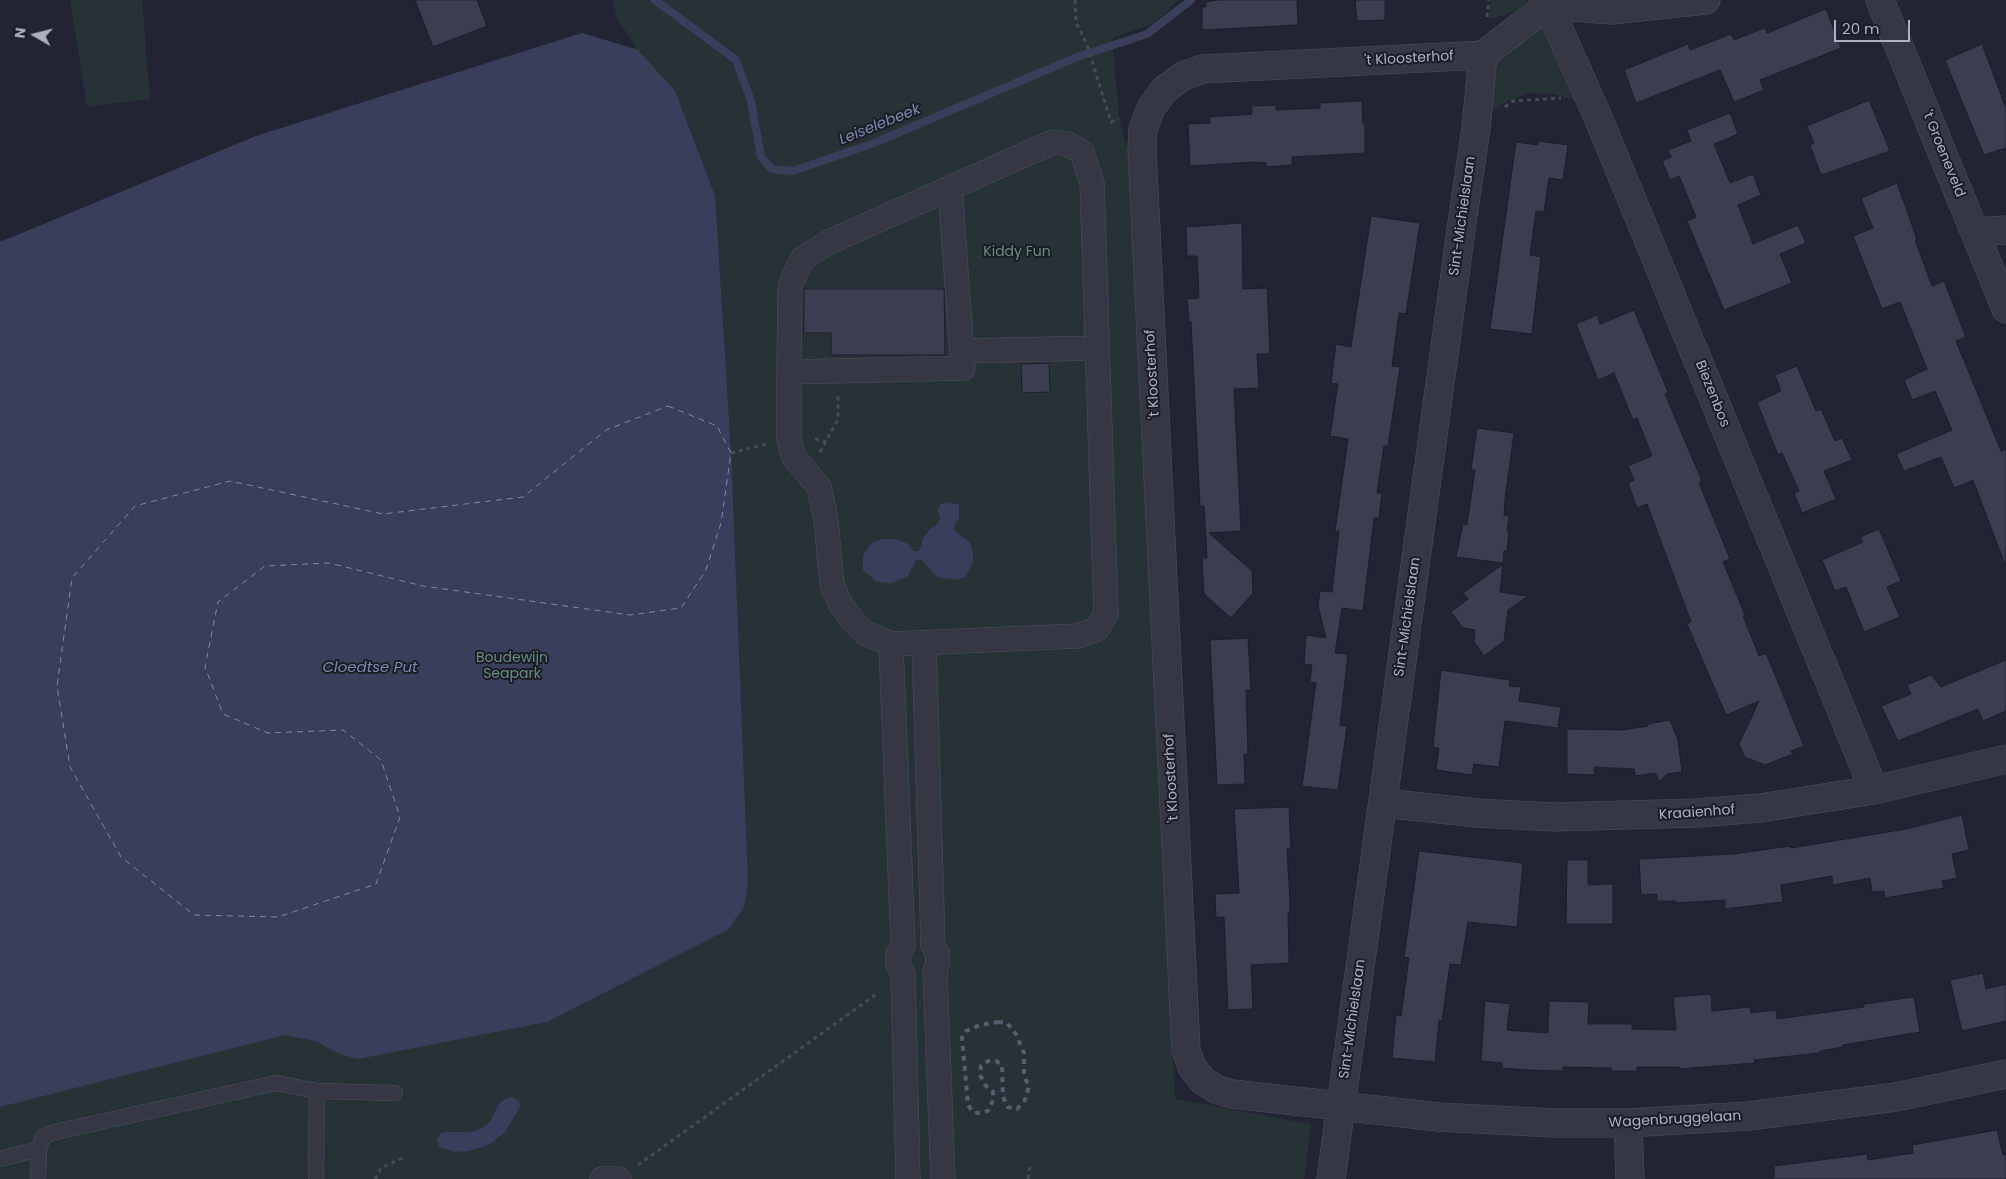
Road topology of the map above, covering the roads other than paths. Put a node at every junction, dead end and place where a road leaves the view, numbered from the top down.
1 (1706, 0) edge
2 (1880, 0) edge
3 (1547, 3) edge
4 (1483, 55) junction
5 (950, 188) junction
6 (2006, 230) edge
7 (1975, 232) junction
8 (2006, 308) edge
9 (1097, 348) junction
10 (962, 351) junction
11 (789, 372) junction
12 (924, 643) junction
13 (890, 644) junction
14 (2006, 759) edge
15 (1874, 790) junction
16 (1383, 803) junction
17 (903, 945) junction
18 (933, 945) junction
19 (935, 971) junction
20 (903, 975) junction
21 (2006, 1074) edge
22 (317, 1091) junction
23 (394, 1093) dead end
24 (1341, 1106) junction
25 (1628, 1123) junction
26 (40, 1149) junction
27 (0, 1159) edge
28 (38, 1179) edge
29 (316, 1179) edge
30 (602, 1179) edge
31 (619, 1179) edge
32 (908, 1179) edge
33 (943, 1179) edge
34 (1331, 1179) edge
35 (1630, 1179) edge

1 - 3 street
2 - 7 street, 't Groeneveld
3 - 4 street
3 - 15 street, Biezenbos
4 - 16 street, Sint-Michielslaan
4 - 24 street, 't Kloosterhof
5 - 9 street
5 - 10 street
5 - 11 street
6 - 7 street
7 - 8 street, 't Groeneveld
9 - 10 street
9 - 12 street
10 - 11 street
11 - 13 street
12 - 13 street
12 - 18 street
13 - 17 street
14 - 15 street, Kraaienhof
15 - 16 street, Kraaienhof
16 - 24 street, Sint-Michielslaan
17 - 18 street
17 - 20 street
18 - 19 street
19 - 20 street
19 - 33 street
20 - 32 street
21 - 25 street, Wagenbruggelaan
22 - 23 lane
22 - 26 lane
22 - 29 lane
24 - 25 street, Wagenbruggelaan
24 - 34 street, Sint-Michielslaan
25 - 35 street
26 - 27 lane
26 - 28 lane
30 - 31 street

